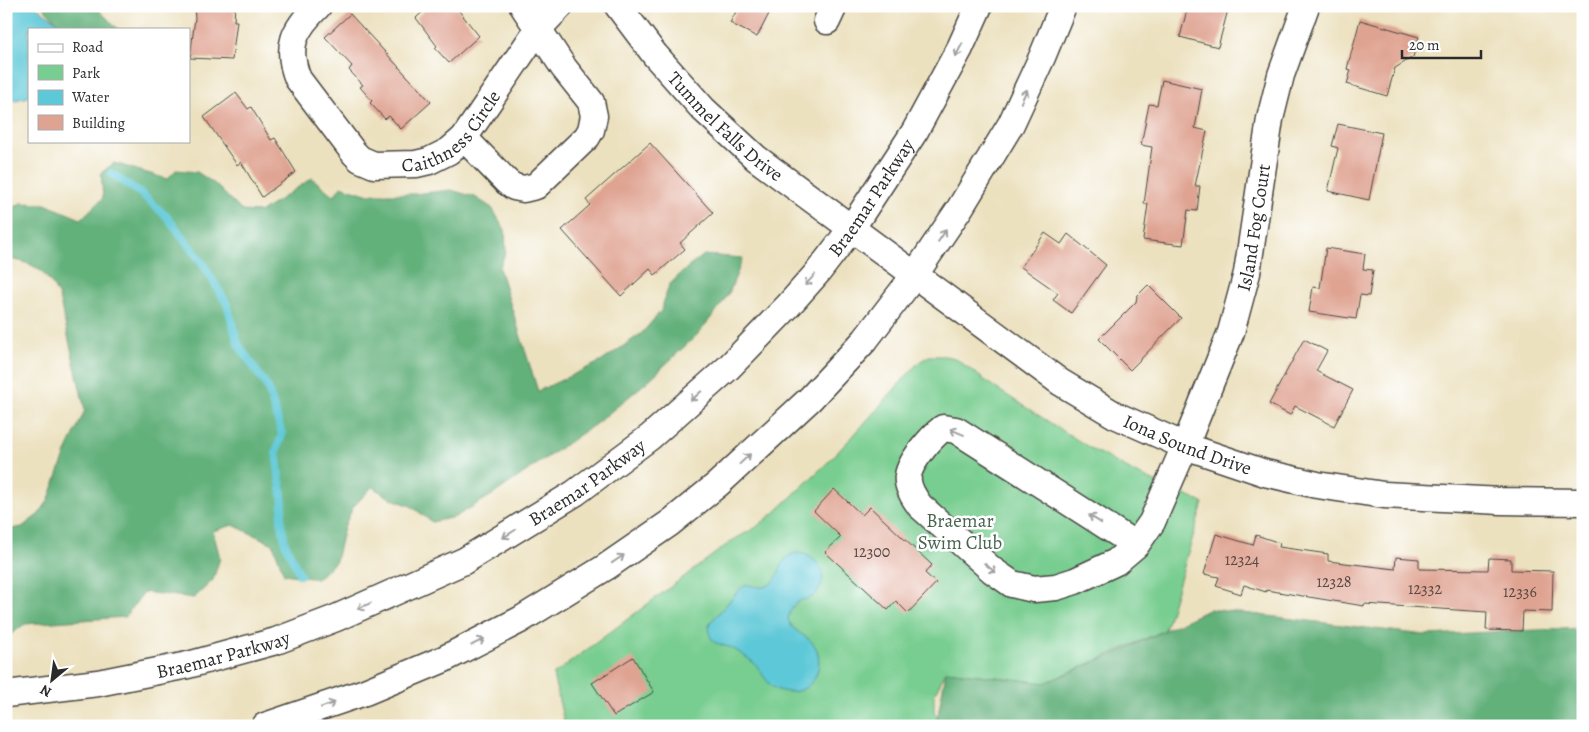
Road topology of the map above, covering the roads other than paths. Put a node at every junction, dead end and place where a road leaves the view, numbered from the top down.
1 (318, 6) edge
2 (523, 6) edge
3 (560, 6) edge
4 (618, 6) edge
5 (979, 6) edge
6 (1063, 6) edge
7 (1306, 6) edge
8 (538, 29) junction
9 (464, 138) junction
10 (852, 229) junction
11 (914, 276) junction
12 (1185, 446) junction
13 (1583, 502) edge
14 (1136, 545) junction
15 (6, 694) edge
16 (265, 726) edge

1 - 9 street, Caithness Circle
2 - 8 street
3 - 8 street, Caithness Circle
4 - 10 street, Tummel Falls Drive
5 -> 10 street, Braemar Parkway
11 -> 6 street
7 - 12 street, Island Fog Court
8 - 9 street, Caithness Circle
8 - 9 street
10 - 11 street, Iona Sound Drive
10 -> 15 street, Braemar Parkway
11 - 12 street, Iona Sound Drive
16 -> 11 street
12 - 13 street, Iona Sound Drive
12 - 14 street, Island Fog Court
14 -> 14 street, Island Fog Court

